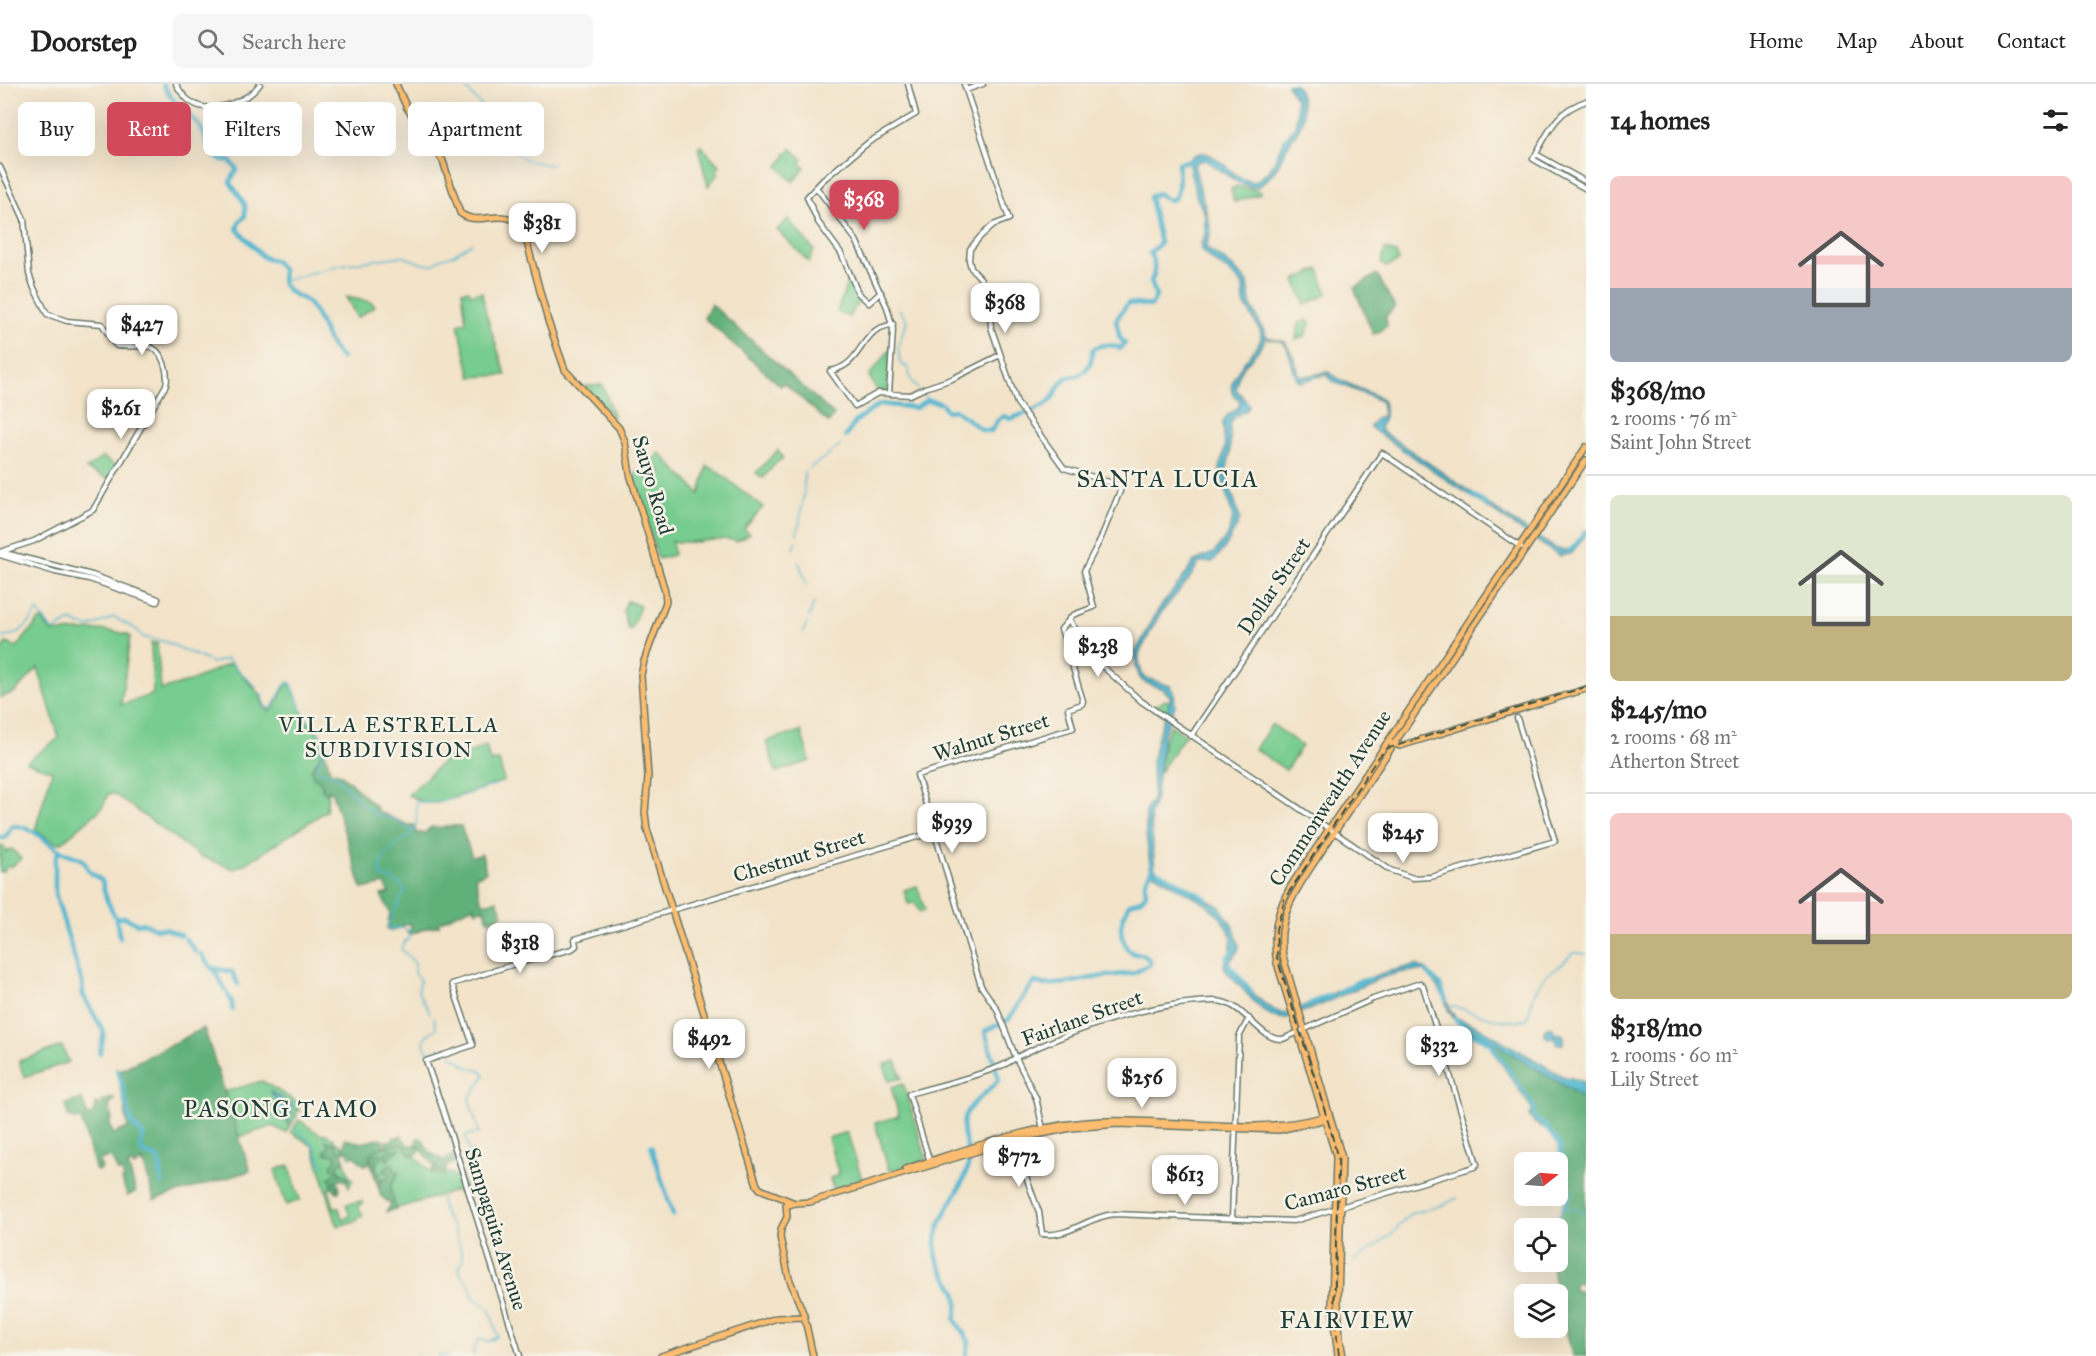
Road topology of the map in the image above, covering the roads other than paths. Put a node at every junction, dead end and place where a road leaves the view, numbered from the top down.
1 (176, 84) edge
2 (260, 84) edge
3 (396, 84) edge
4 (908, 84) edge
5 (964, 84) edge
6 (983, 84) edge
7 (966, 90) junction
8 (1586, 101) edge
9 (1536, 154) junction
10 (1544, 162) junction
11 (1552, 163) junction
12 (0, 167) edge
13 (1549, 168) junction
14 (1586, 182) edge
15 (816, 187) junction
16 (1586, 189) edge
17 (881, 292) junction
18 (892, 324) junction
19 (1000, 355) junction
20 (889, 394) junction
21 (1586, 447) edge
22 (1586, 460) edge
23 (18, 546) junction
24 (1518, 546) junction
25 (1526, 550) junction
26 (0, 553) edge
27 (19, 556) junction
28 (115, 586) junction
29 (157, 600) dead end
30 (1069, 619) junction
31 (1586, 688) edge
32 (1514, 710) junction
33 (1191, 736) junction
34 (1388, 739) junction
35 (1397, 743) junction
36 (1331, 831) junction
37 (934, 832) junction
38 (673, 909) junction
39 (1249, 1018) junction
40 (1301, 1032) junction
41 (1016, 1058) junction
42 (426, 1061) joint
43 (1327, 1117) junction
44 (1236, 1127) junction
45 (1043, 1130) junction
46 (1011, 1138) junction
47 (930, 1163) junction
48 (1476, 1165) joint
49 (784, 1198) junction
50 (795, 1203) junction
51 (786, 1206) junction
52 (1338, 1208) junction
53 (1232, 1218) junction
54 (805, 1317) junction
55 (520, 1356) edge
56 (661, 1356) edge
57 (813, 1356) edge
58 (1338, 1356) edge
59 (1343, 1356) edge

1 - 2 street
3 - 38 main road, Sauyo Road
4 - 15 street
5 - 7 street
6 - 7 street
7 - 19 street
8 - 9 street
9 - 10 street
9 - 10 street
10 - 11 street
10 - 13 street
11 - 13 street
11 - 14 street
12 - 23 street
13 - 16 street
15 - 17 street
15 - 17 street
17 - 18 street
18 - 20 street
18 - 20 street
19 - 20 street
19 - 30 street
21 - 24 main road, Commonwealth Avenue
22 - 25 main road, Commonwealth Avenue
23 - 26 street
23 - 27 street
24 - 25 street
24 - 33 street, Dollar Street
24 - 34 main road, Commonwealth Avenue
25 - 35 main road, Commonwealth Avenue
26 - 27 street
26 - 28 street
27 - 28 street
28 - 29 street
30 - 33 street
30 - 37 street, Walnut Street
31 - 32 main road
32 - 35 main road
32 - 36 street
33 - 36 street
34 - 35 main road
34 - 36 main road, Commonwealth Avenue
35 - 36 main road, Commonwealth Avenue
36 - 40 main road, Commonwealth Avenue
37 - 38 street, Chestnut Street
37 - 41 street
38 - 42 street, Chestnut Street
38 - 49 main road
39 - 40 street, Fairlane Street
39 - 41 street, Fairlane Street
39 - 44 street
40 - 43 main road, Commonwealth Avenue
40 - 48 street, Fairlane Street
41 - 45 street
41 - 47 street, Fairlane Street
42 - 55 street, Sampaguita Avenue
43 - 44 main road
43 - 52 main road, Commonwealth Avenue
44 - 45 main road
44 - 53 street
45 - 46 main road
46 - 47 main road
46 - 53 street, Camaro Street
47 - 50 main road
48 - 52 street, Camaro Street
49 - 50 main road
49 - 51 main road
50 - 51 main road
51 - 54 main road
52 - 53 street, Camaro Street
52 - 58 main road, Commonwealth Avenue
52 - 59 main road, Commonwealth Avenue
54 - 56 main road
54 - 57 main road

